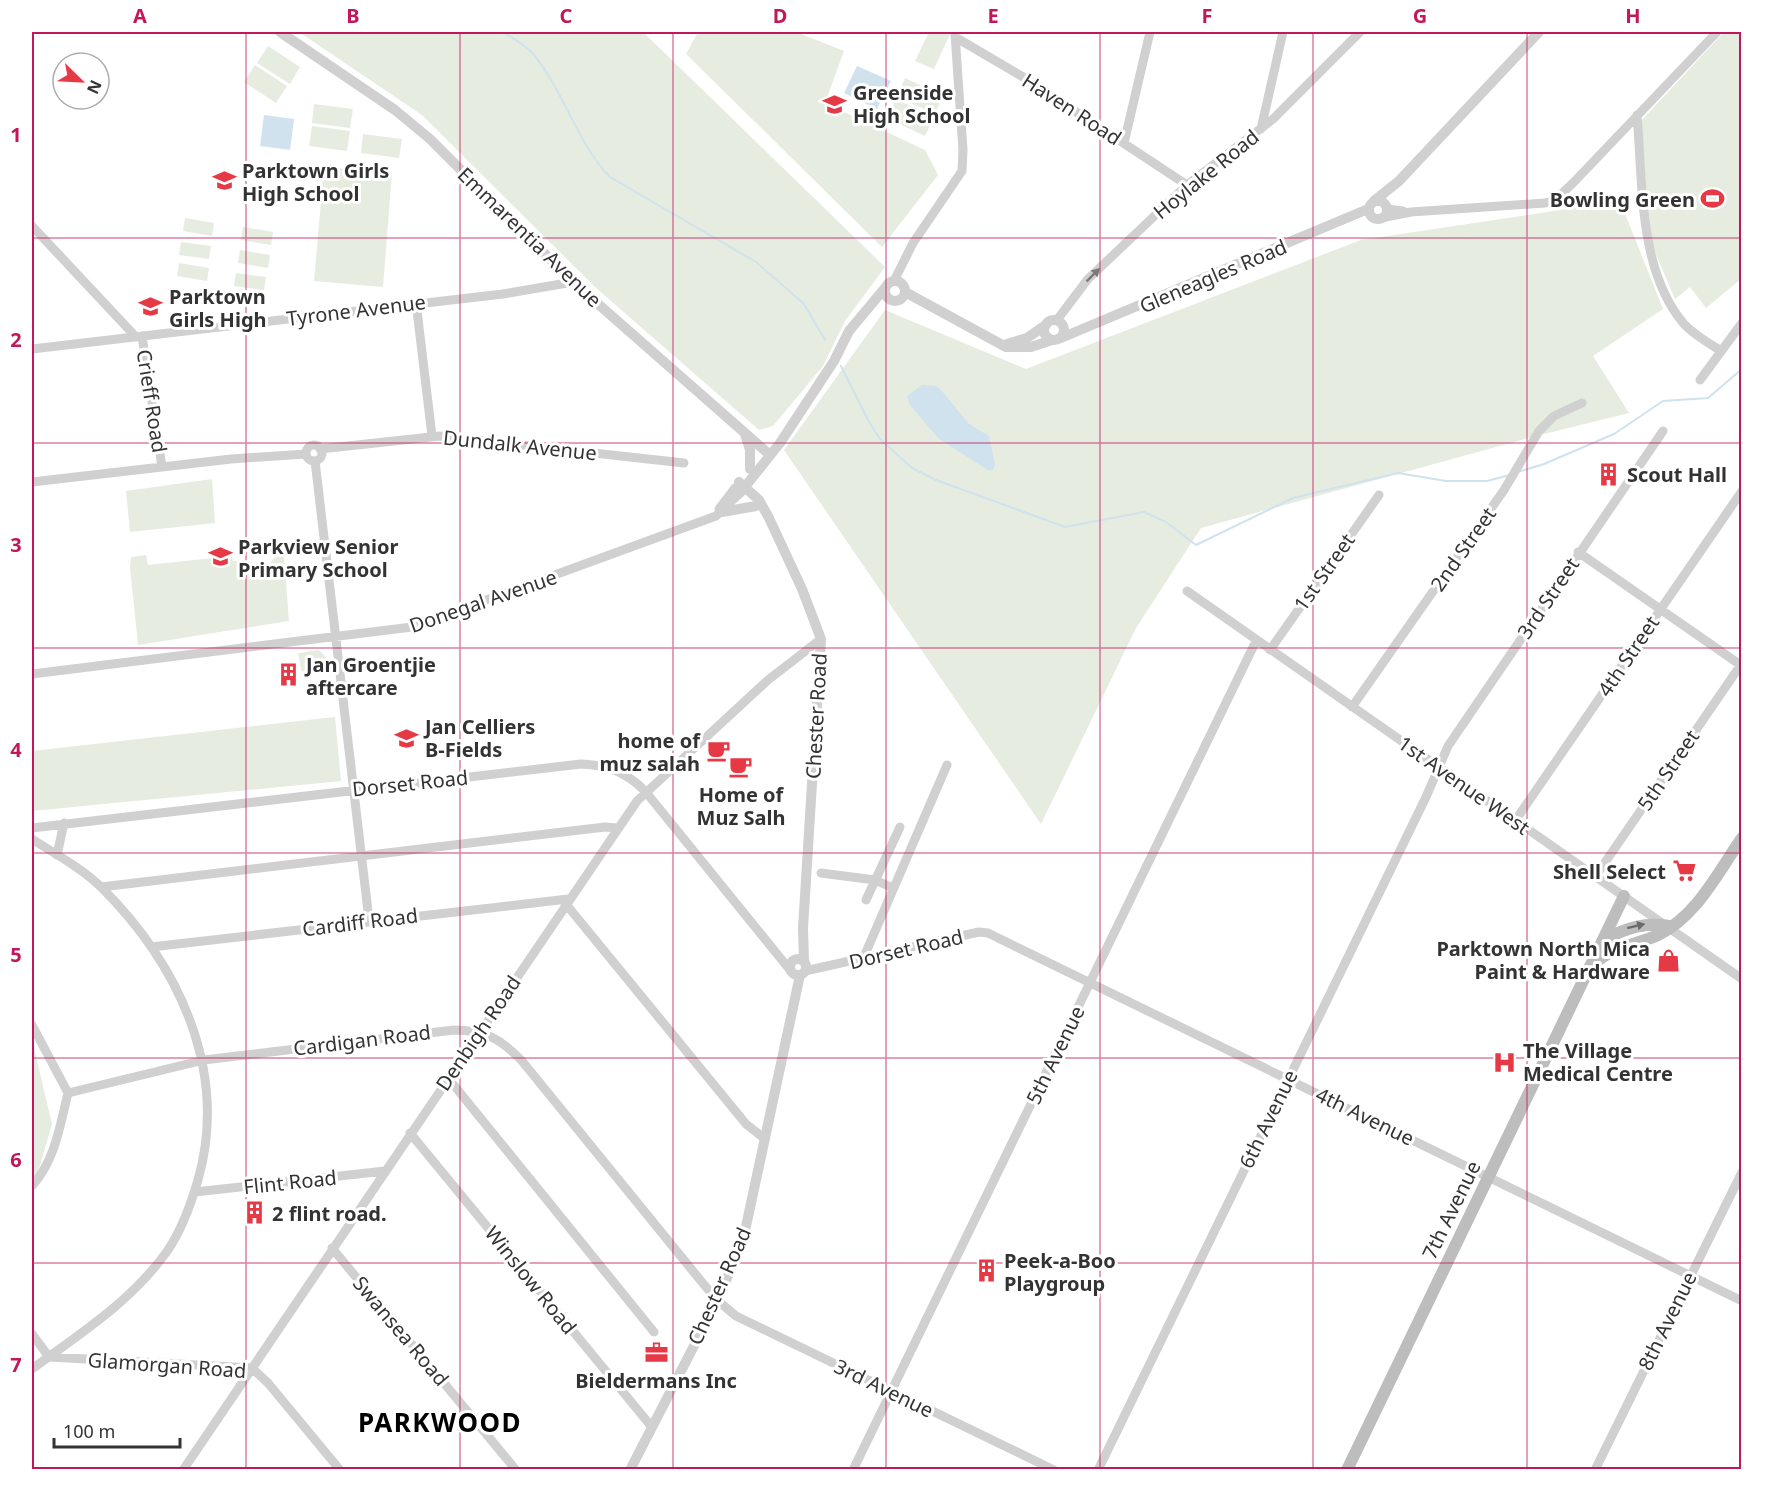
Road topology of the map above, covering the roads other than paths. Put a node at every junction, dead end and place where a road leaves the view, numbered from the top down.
1 (280, 32) edge
2 (1150, 32) edge
3 (1283, 32) edge
4 (1360, 32) edge
5 (1539, 32) edge
6 (1717, 32) edge
7 (955, 34) edge
8 (1637, 115) junction
9 (1261, 129) junction
10 (1124, 143) junction
11 (1186, 185) junction
12 (1378, 210) junction
13 (32, 226) edge
14 (573, 282) junction
15 (889, 284) junction
16 (905, 292) junction
17 (893, 301) junction
18 (416, 302) junction
19 (871, 305) junction
20 (1742, 322) edge
21 (1055, 323) junction
22 (1082, 329) junction
23 (139, 336) junction
24 (1057, 339) junction
25 (1001, 344) junction
26 (32, 349) edge
27 (1721, 351) junction
28 (1701, 380) dead end
29 (1582, 403) dead end
30 (743, 431) junction
31 (1663, 431) dead end
32 (432, 436) junction
33 (320, 448) junction
34 (768, 453) junction
35 (306, 454) junction
36 (315, 461) junction
37 (684, 463) dead end
38 (762, 466) junction
39 (162, 467) junction
40 (750, 469) junction
41 (32, 482) edge
42 (740, 488) junction
43 (1742, 491) edge
44 (1379, 495) dead end
45 (756, 502) junction
46 (722, 512) junction
47 (711, 517) junction
48 (1578, 552) junction
49 (1187, 591) dead end
50 (1660, 609) junction
51 (336, 637) junction
52 (821, 639) junction
53 (1256, 641) junction
54 (1270, 650) junction
55 (1741, 665) edge
56 (32, 674) edge
57 (1352, 707) junction
58 (946, 765) dead end
59 (1438, 768) junction
60 (354, 790) junction
61 (645, 791) junction
62 (1515, 820) junction
63 (64, 823) junction
64 (900, 827) dead end
65 (32, 828) edge
66 (617, 828) junction
67 (1742, 838) edge
68 (32, 839) edge
69 (57, 855) junction
70 (361, 855) junction
71 (821, 873) dead end
72 (1595, 877) junction
73 (875, 880) junction
74 (101, 887) junction
75 (893, 888) junction
76 (1624, 896) junction
77 (866, 900) dead end
78 (567, 901) junction
79 (369, 920) junction
80 (1669, 926) junction
81 (988, 933) joint
82 (1605, 939) junction
83 (152, 946) junction
84 (863, 959) junction
85 (798, 967) junction
86 (1591, 968) junction
87 (1742, 979) edge
88 (1091, 981) junction
89 (32, 1025) edge
90 (482, 1031) junction
91 (204, 1060) junction
92 (448, 1078) junction
93 (1288, 1078) junction
94 (68, 1093) junction
95 (410, 1133) junction
96 (765, 1140) junction
97 (385, 1171) junction
98 (1742, 1172) edge
99 (1489, 1177) junction
100 (32, 1186) edge
101 (195, 1192) junction
102 (332, 1248) junction
103 (1689, 1276) junction
104 (717, 1300) junction
105 (1742, 1301) edge
106 (654, 1332) dead end
107 (32, 1334) edge
108 (48, 1356) junction
109 (252, 1368) junction
110 (32, 1369) edge
111 (891, 1392) junction
112 (651, 1426) junction
113 (183, 1470) edge
114 (340, 1470) edge
115 (516, 1470) edge
116 (630, 1470) edge
117 (853, 1470) edge
118 (1054, 1470) edge
119 (1098, 1470) edge
120 (1347, 1470) edge
121 (1595, 1470) edge

1 - 14 street, Emmarentia Avenue
2 - 10 street
3 - 9 street
4 - 9 street, Hoylake Road
5 - 12 street
6 - 8 street
7 - 10 street, Haven Road
7 - 15 street
8 - 12 street
8 - 27 street
9 - 11 street, Hoylake Road
10 - 11 street, Haven Road
21 -> 11 street, Hoylake Road
12 - 22 street, Gleneagles Road
13 - 23 street, Crieff Road
14 - 18 street, Tyrone Avenue
14 - 30 street, Emmarentia Avenue
15 - 16 street
15 - 17 street
15 - 19 street
16 - 17 street
16 - 25 street, Gleneagles Road
17 - 19 street
18 - 23 street, Tyrone Avenue
18 - 32 street
19 - 34 street
20 - 27 street
21 - 22 street
21 - 24 street
21 - 24 street
21 - 25 street
22 - 24 street, Gleneagles Road
23 - 26 street, Tyrone Avenue
23 - 39 street, Crieff Road
24 - 25 street, Gleneagles Road
27 - 28 street
29 - 57 street, 2nd Street
30 - 34 street, Emmarentia Avenue
30 - 40 street
31 - 48 street, 3rd Street
32 - 33 street, Dundalk Avenue
32 - 37 street, Dundalk Avenue
33 - 35 street
33 - 36 street
34 - 38 street
34 - 40 street
35 - 36 street
35 - 39 street
36 - 51 street
38 - 42 street
38 - 45 street
39 - 41 street
40 - 42 street
42 - 45 street, Chester Road
42 - 46 street, Donegal Avenue
42 - 47 street
43 - 50 street, 4th Street
44 - 54 street, 1st Street
45 - 46 street
45 - 52 street, Chester Road
46 - 47 street, Donegal Avenue
47 - 51 street, Donegal Avenue
48 - 50 street
48 - 59 street, 3rd Street
49 - 53 street, 1st Avenue West
50 - 55 street
50 - 62 street, 4th Street
51 - 56 street, Donegal Avenue
51 - 60 street
52 - 61 street, Denbigh Road
52 - 85 street, Chester Road
53 - 54 street, 1st Avenue West
53 - 88 street, 5th Avenue
54 - 57 street, 1st Avenue West
55 - 72 street, 5th Street
57 - 59 street, 1st Avenue West
58 - 75 street
59 - 62 street, 1st Avenue West
59 - 93 street, 6th Avenue
60 - 61 street, Dorset Road
60 - 63 street, Dorset Road
60 - 70 street
61 - 66 street, Denbigh Road
61 - 85 street, Dorset Road
62 - 72 street, 1st Avenue West
63 - 65 street, Dorset Road
63 - 69 street
64 - 73 street
66 - 70 street
66 - 78 street, Denbigh Road
67 - 80 main road, 7th Avenue
68 - 69 street
69 - 74 street
70 - 74 street
70 - 79 street
71 - 73 street
72 - 76 street, 1st Avenue West
73 - 75 street
73 - 77 street
74 - 83 street
75 - 84 street
76 - 80 street, 1st Avenue West
76 - 82 main road, 7th Avenue
78 - 79 street, Cardiff Road
78 - 90 street, Denbigh Road
78 - 96 street
79 - 83 street, Cardiff Road
82 -> 80 main road
80 - 86 main road, 7th Avenue
80 - 87 street, 1st Avenue West
81 - 84 street, Dorset Road
81 - 88 street, 4th Avenue
82 - 86 main road, 7th Avenue
83 - 91 street
84 - 85 street, Dorset Road
85 - 96 street, Chester Road
86 - 99 main road, 7th Avenue
88 - 93 street, 4th Avenue
88 - 111 street, 5th Avenue
89 - 94 street
90 - 91 street, Cardigan Road
90 - 92 street, Denbigh Road
90 - 104 street
91 - 94 street, Cardigan Road
91 - 101 street
92 - 95 street, Denbigh Road
92 - 106 street
93 - 99 street, 4th Avenue
93 - 119 street, 6th Avenue
94 - 100 street
95 - 97 street, Denbigh Road
95 - 112 street, Winslow Road
96 - 104 street, Chester Road
97 - 101 street, Flint Road
97 - 102 street, Denbigh Road
98 - 103 street, 8th Avenue
99 - 103 street, 4th Avenue
99 - 120 main road, 7th Avenue
101 - 108 street
102 - 109 street, Denbigh Road
102 - 115 street, Swansea Road
103 - 105 street, 4th Avenue
103 - 121 street, 8th Avenue
104 - 111 street, 3rd Avenue
104 - 112 street, Chester Road
107 - 108 street
108 - 109 street, Glamorgan Road
108 - 110 street
109 - 113 street, Denbigh Road
109 - 114 street, Glamorgan Road
111 - 117 street, 5th Avenue
111 - 118 street, 3rd Avenue
112 - 116 street, Chester Road

